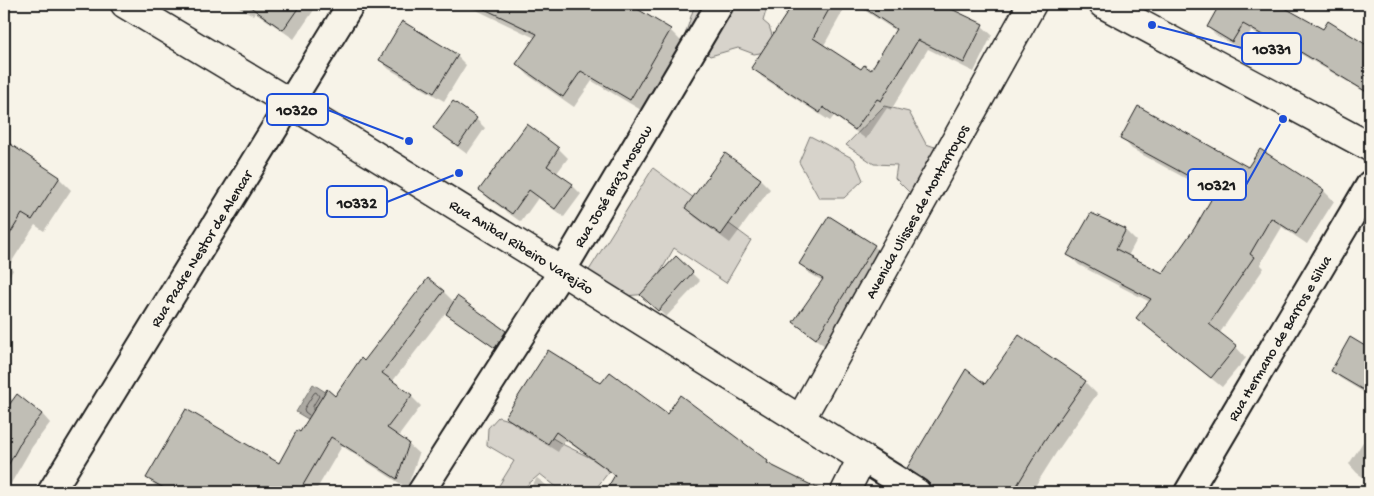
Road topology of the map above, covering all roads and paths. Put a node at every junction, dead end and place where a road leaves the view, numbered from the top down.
1 (125, 4) edge
2 (351, 4) edge
3 (720, 4) edge
4 (1032, 4) edge
5 (1102, 4) edge
6 (290, 103) junction
7 (1370, 147) edge
8 (1370, 184) edge
9 (562, 270) junction
10 (800, 420) junction
11 (862, 458) junction
12 (51, 492) edge
13 (421, 492) edge
14 (846, 492) edge
15 (917, 492) edge
16 (1188, 492) edge

1 - 6 street, Rua Anibal Ribeiro Varejão
2 - 6 street, Rua Padre Nestor de Alencar
3 - 9 street, Rua José Braz Moscow
4 - 10 street, Avenida Ulisses de Montarroyos
5 - 7 street
6 - 9 street, Rua Anibal Ribeiro Varejão
6 - 12 street, Rua Padre Nestor de Alencar
8 - 16 street, Rua Hermano de Barros e Silva
9 - 10 street, Rua Anibal Ribeiro Varejão
9 - 13 street, Rua José Braz Moscow
10 - 11 street, Rua Anibal Ribeiro Varejão
11 - 14 street
11 - 15 street, Rua Anibal Ribeiro Varejão

